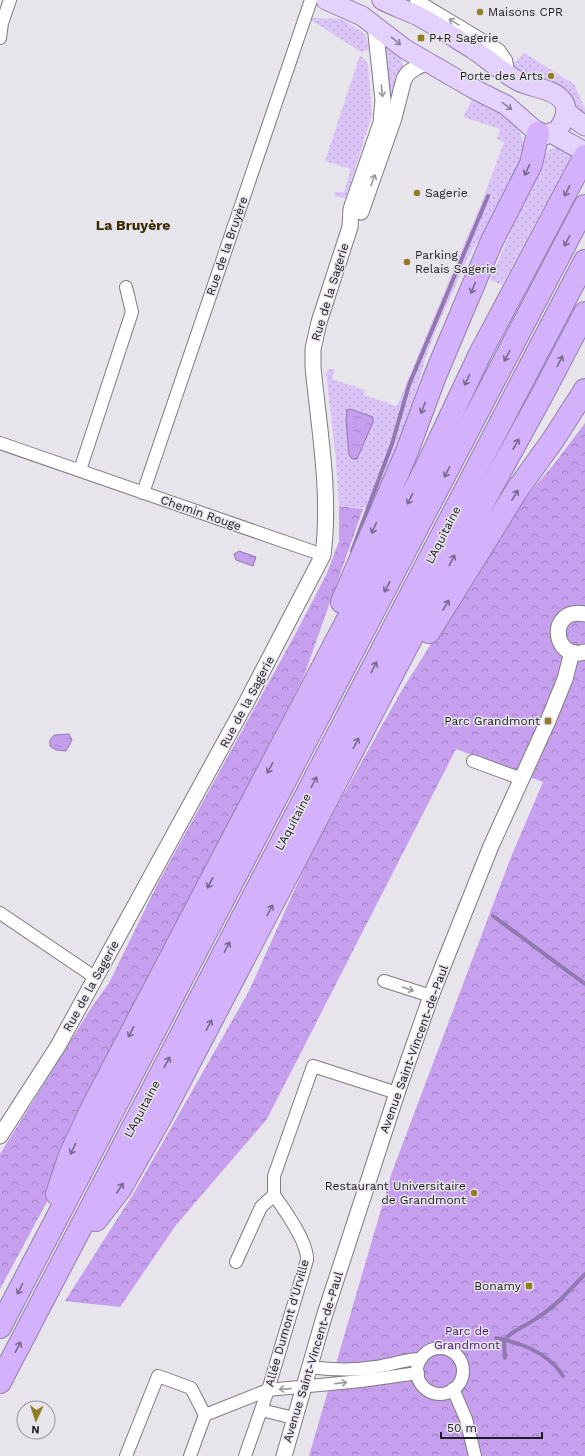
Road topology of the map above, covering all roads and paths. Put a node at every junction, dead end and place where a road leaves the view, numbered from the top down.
1 (10, 0) edge
2 (311, 0) edge
3 (326, 0) edge
4 (382, 0) edge
5 (416, 0) edge
6 (430, 3) edge
7 (375, 25) junction
8 (0, 38) edge
9 (428, 62) junction
10 (509, 76) junction
11 (566, 112) junction
12 (585, 126) edge
13 (546, 133) junction
14 (583, 152) edge
15 (585, 206) edge
16 (350, 227) junction
17 (585, 261) edge
18 (126, 287) dead end
19 (585, 313) edge
20 (585, 390) edge
21 (0, 443) edge
22 (80, 470) junction
23 (143, 493) junction
24 (323, 555) junction
25 (585, 614) edge
26 (578, 652) edge
27 (369, 719) junction
28 (288, 734) junction
29 (473, 761) dead end
30 (522, 779) junction
31 (0, 913) edge
32 (96, 978) junction
33 (384, 981) dead end
34 (432, 996) junction
35 (397, 1093) junction
36 (0, 1136) edge
37 (274, 1195) junction
38 (38, 1254) junction
39 (236, 1262) dead end
40 (62, 1264) junction
41 (0, 1327) edge
42 (421, 1359) junction
43 (310, 1367) junction
44 (418, 1373) junction
45 (0, 1382) edge
46 (303, 1388) junction
47 (453, 1389) junction
48 (268, 1390) junction
49 (261, 1410) junction
50 (205, 1415) junction
51 (294, 1418) junction
52 (126, 1456) edge
53 (190, 1456) edge
54 (245, 1456) edge
55 (284, 1456) edge
56 (475, 1456) edge

1 - 8 street
2 - 23 street, Rue de la Bruyère
3 - 7 main road
4 - 10 main road
5 - 6 street
10 -> 6 street
7 -> 9 main road
7 -> 16 street, Rue de la Sagerie
9 -> 13 main road
16 -> 9 street, Rue de la Sagerie
10 - 11 main road
11 - 12 main road
11 - 13 main road
13 - 14 main road
13 -> 28 highway
14 -> 28 highway
15 -> 38 highway, L'Aquitaine
16 - 24 street, Rue de la Sagerie
40 -> 17 highway, L'Aquitaine
18 - 22 street
27 -> 19 highway
27 -> 20 highway
21 - 22 street, Chemin Rouge
22 - 23 street, Chemin Rouge
23 - 24 street, Chemin Rouge
24 - 32 street, Rue de la Sagerie
25 - 26 street
26 - 30 street, Avenue Saint-Vincent-de-Paul
40 -> 27 highway
28 -> 38 highway
29 - 30 street
30 - 34 street, Avenue Saint-Vincent-de-Paul
31 - 32 street
32 - 36 street, Rue de la Sagerie
33 -> 34 street
34 - 35 street, Avenue Saint-Vincent-de-Paul
35 - 37 street
35 - 43 street, Avenue Saint-Vincent-de-Paul
37 - 39 street
37 - 48 street, Allée Dumont d'Urville
38 -> 41 highway, L'Aquitaine
45 -> 40 highway, L'Aquitaine
42 - 43 street
42 - 44 street
42 - 47 street
43 - 46 street, Avenue Saint-Vincent-de-Paul
46 -> 44 street
44 - 47 street
46 -> 48 street
46 - 51 street, Avenue Saint-Vincent-de-Paul
47 - 56 street
48 - 49 street, Allée Dumont d'Urville
48 - 50 street
49 - 51 street
49 - 54 street, Allée Dumont d'Urville
50 - 52 street
50 - 53 street
51 - 55 street, Avenue Saint-Vincent-de-Paul

